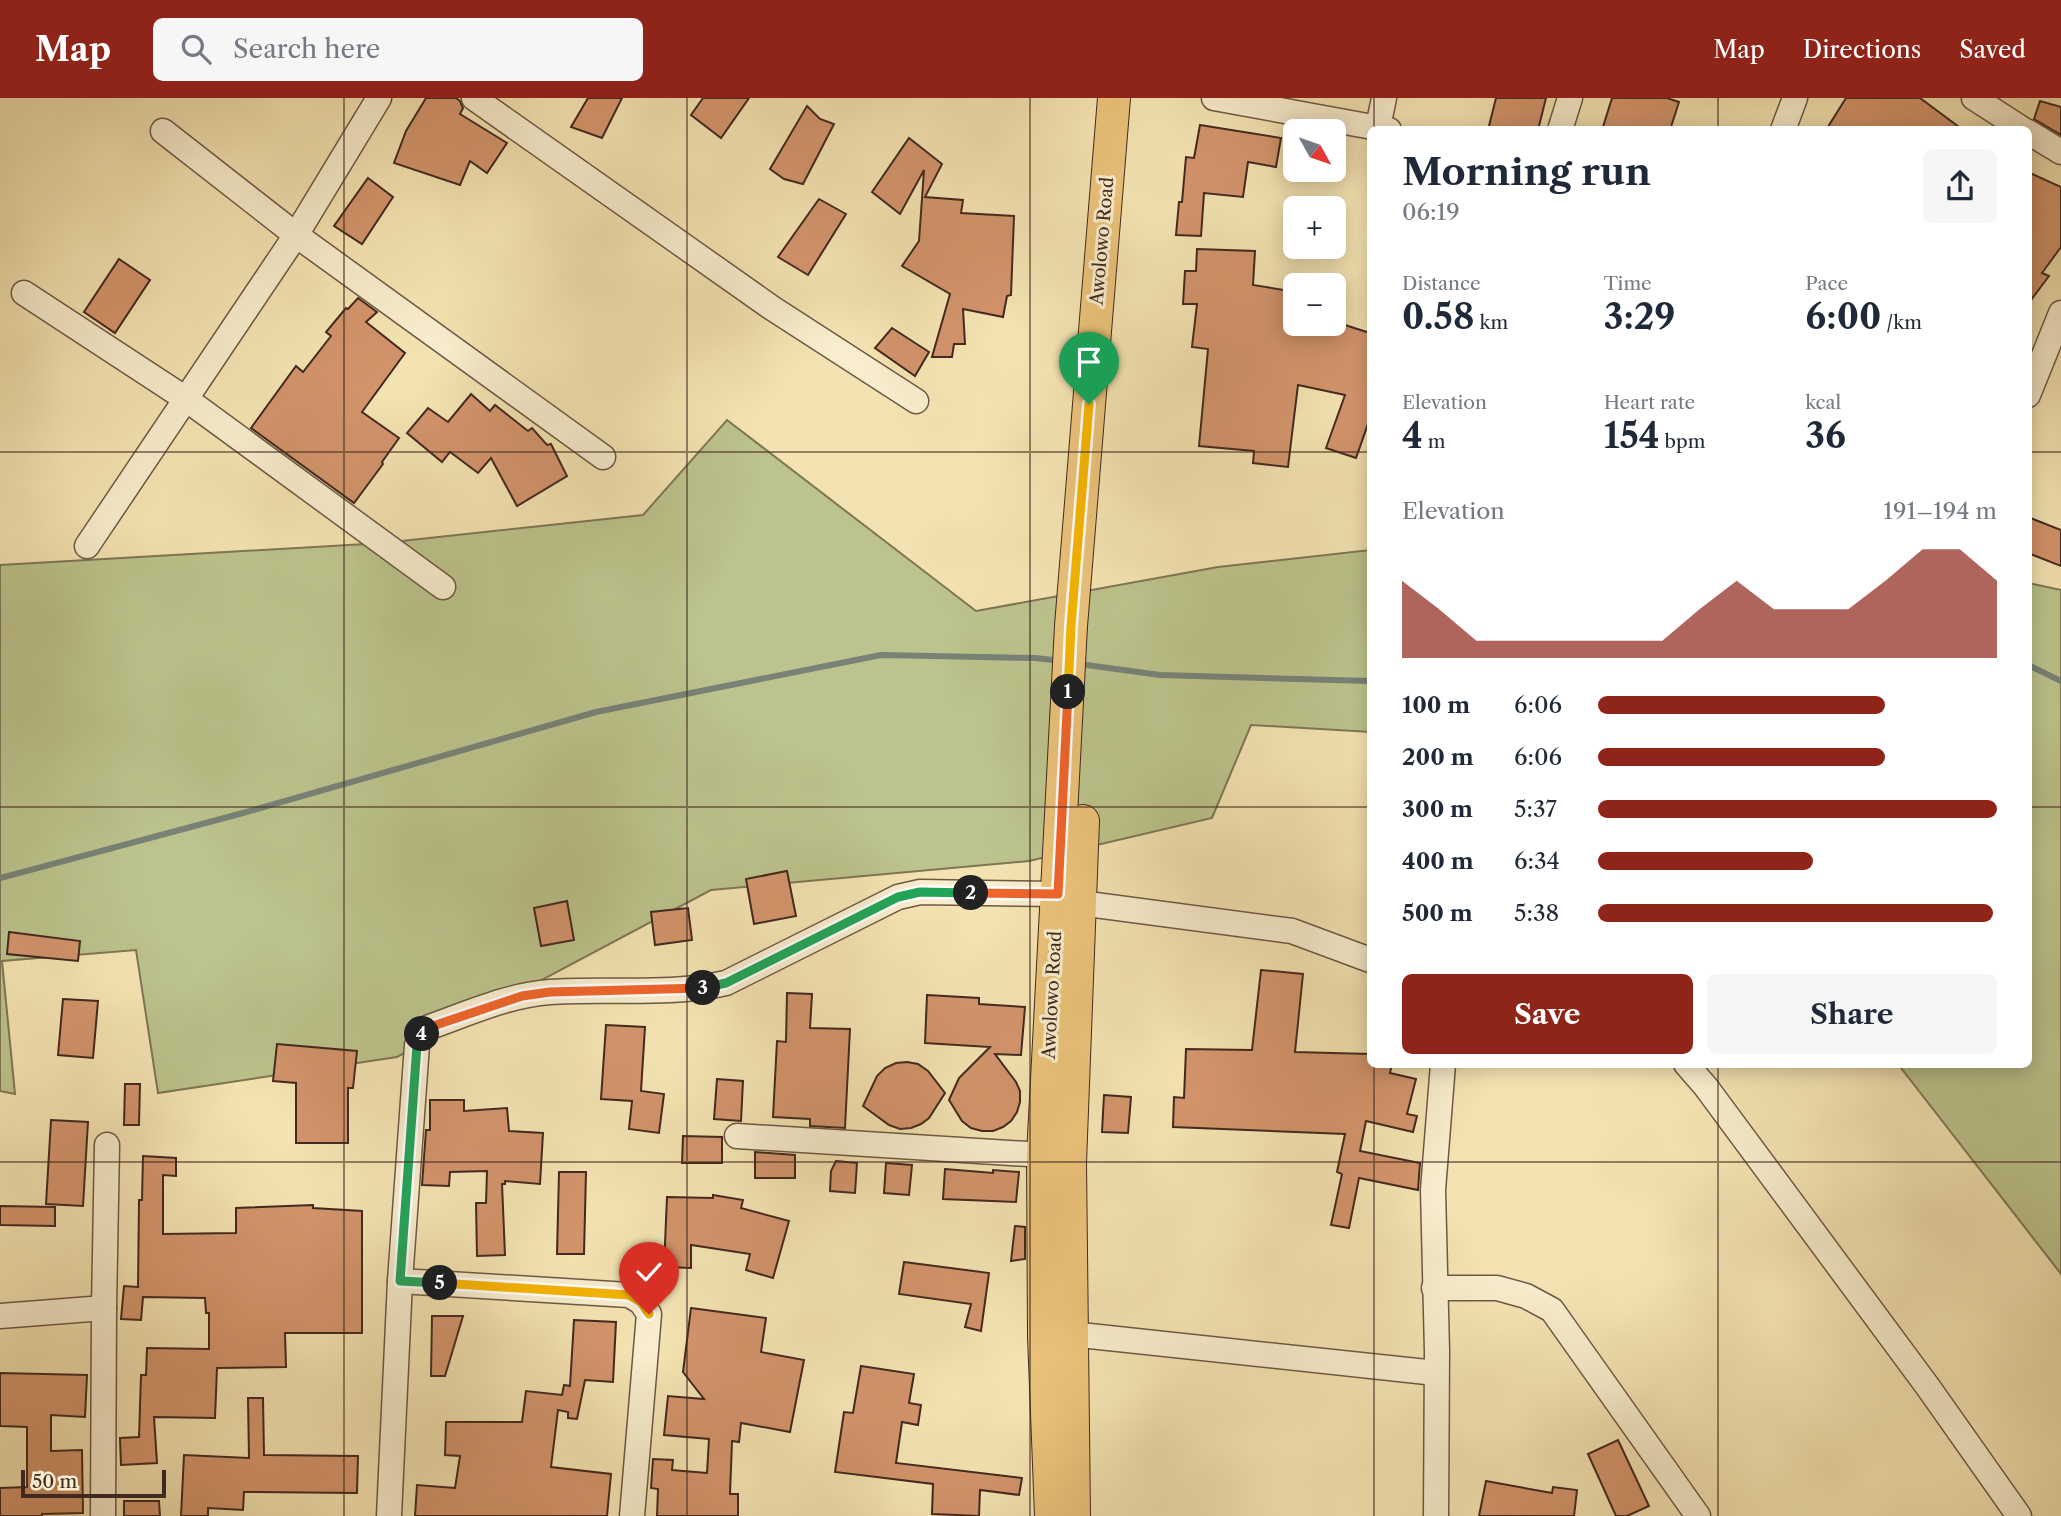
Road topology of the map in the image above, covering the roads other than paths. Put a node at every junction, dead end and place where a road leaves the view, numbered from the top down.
1 (379, 98) edge
2 (474, 98) edge
3 (1114, 98) edge
4 (1135, 98) edge
5 (1214, 98) edge
6 (1384, 98) edge
7 (1570, 98) edge
8 (1796, 98) edge
9 (1974, 98) edge
10 (1372, 126) edge
11 (1383, 126) edge
12 (1561, 126) edge
13 (1785, 126) edge
14 (2018, 126) edge
15 (163, 131) dead end
16 (2032, 135) edge
17 (2061, 152) edge
18 (296, 235) junction
19 (24, 293) dead end
20 (2061, 313) edge
21 (2032, 381) edge
22 (186, 399) junction
23 (916, 401) dead end
24 (603, 457) dead end
25 (87, 546) dead end
26 (443, 587) dead end
27 (1082, 626) junction
28 (1069, 899) junction
29 (1367, 959) edge
30 (1443, 1068) edge
31 (1689, 1068) edge
32 (737, 1136) dead end
33 (107, 1145) dead end
34 (1043, 1155) junction
35 (400, 1281) junction
36 (1434, 1288) junction
37 (104, 1308) junction
38 (0, 1316) edge
39 (1071, 1334) junction
40 (1436, 1373) junction
41 (103, 1516) edge
42 (389, 1516) edge
43 (632, 1516) edge
44 (1051, 1516) edge
45 (1074, 1516) edge
46 (1436, 1516) edge
47 (1698, 1516) edge
48 (2019, 1516) edge

1 - 18 street
2 - 23 street
3 - 27 main road, Awolowo Road
4 - 27 main road, Awolowo Road
5 - 10 street
6 - 11 street
7 - 12 street
8 - 13 street
9 - 14 street
15 - 18 street
16 - 17 street
18 - 22 street
18 - 24 street
19 - 22 street
20 - 21 street
22 - 25 street
22 - 26 street
27 - 28 main road, Awolowo Road
28 - 29 street
28 - 34 main road, Awolowo Road
28 - 35 street
28 - 39 main road, Awolowo Road
30 - 36 street
31 - 48 street
32 - 34 street
33 - 37 street
34 - 44 main road, Awolowo Road
35 - 42 street
35 - 43 street
36 - 40 street
36 - 47 street
37 - 38 street
37 - 41 street
39 - 40 street
39 - 45 main road, Awolowo Road
40 - 46 street

